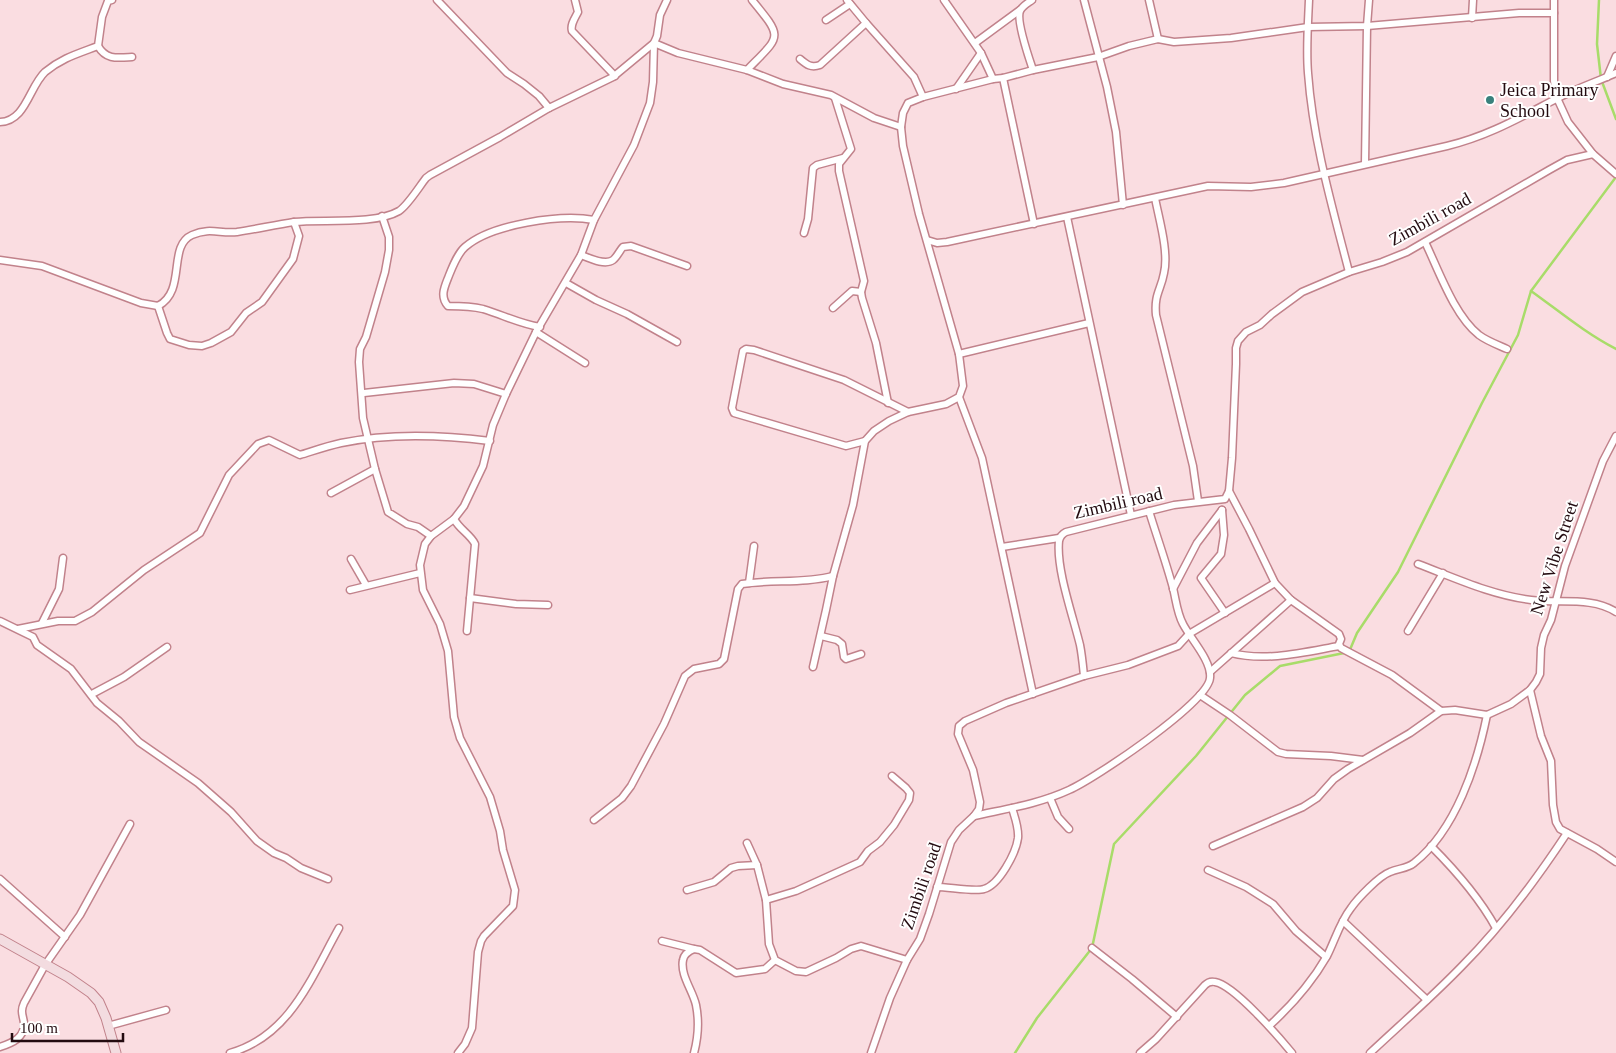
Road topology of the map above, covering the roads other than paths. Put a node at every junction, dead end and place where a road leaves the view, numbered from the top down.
1 (109, 0) edge
2 (437, 0) edge
3 (575, 0) edge
4 (667, 0) edge
5 (752, 0) edge
6 (944, 0) edge
7 (1032, 0) edge
8 (1084, 0) edge
9 (1149, 0) edge
10 (1309, 0) edge
11 (1369, 0) edge
12 (1472, 0) edge
13 (1554, 0) edge
14 (849, 2) edge
15 (1021, 9) junction
16 (1554, 13) junction
17 (1472, 18) junction
18 (826, 20) dead end
19 (866, 24) junction
20 (1367, 26) junction
21 (1308, 27) junction
22 (1158, 39) junction
23 (654, 43) junction
24 (975, 43) junction
25 (98, 46) junction
26 (981, 53) junction
27 (1616, 56) edge
28 (132, 57) dead end
29 (1098, 57) junction
30 (800, 60) dead end
31 (747, 70) junction
32 (1033, 70) junction
33 (1616, 73) edge
34 (615, 76) junction
35 (1607, 77) junction
36 (1003, 78) junction
37 (993, 79) junction
38 (956, 89) junction
39 (923, 97) junction
40 (836, 98) junction
41 (1557, 98) junction
42 (549, 108) junction
43 (0, 122) edge
44 (901, 127) junction
45 (1593, 154) junction
46 (843, 158) junction
47 (1365, 164) junction
48 (1324, 173) junction
49 (1616, 174) edge
50 (1155, 198) junction
51 (1123, 205) junction
52 (382, 216) junction
53 (1067, 217) junction
54 (594, 220) junction
55 (294, 222) junction
56 (1034, 224) junction
57 (804, 233) dead end
58 (927, 240) junction
59 (1425, 242) junction
60 (581, 255) junction
61 (0, 260) edge
62 (687, 266) dead end
63 (1349, 272) junction
64 (566, 283) junction
65 (861, 292) junction
66 (158, 306) junction
67 (833, 308) dead end
68 (1089, 323) junction
69 (538, 329) junction
70 (677, 342) dead end
71 (1506, 349) dead end
72 (959, 354) junction
73 (585, 363) dead end
74 (364, 393) dead end
75 (506, 394) junction
76 (959, 397) junction
77 (888, 403) junction
78 (908, 412) junction
79 (1616, 436) edge
80 (367, 439) junction
81 (865, 441) junction
82 (490, 442) junction
83 (375, 469) junction
84 (1228, 491) junction
85 (331, 493) dead end
86 (1225, 499) junction
87 (1198, 501) junction
88 (1222, 510) junction
89 (1149, 511) junction
90 (1131, 515) junction
91 (454, 519) junction
92 (431, 536) junction
93 (1059, 538) junction
94 (754, 546) dead end
95 (1002, 547) junction
96 (63, 558) dead end
97 (351, 559) dead end
98 (1418, 564) dead end
99 (420, 573) junction
100 (1442, 574) junction
101 (832, 576) junction
102 (749, 583) junction
103 (1275, 583) junction
104 (366, 585) junction
105 (1173, 589) junction
106 (350, 590) dead end
107 (470, 598) junction
108 (1291, 600) junction
109 (1556, 602) junction
110 (548, 605) dead end
111 (1616, 612) edge
112 (1225, 613) junction
113 (0, 621) edge
114 (42, 623) junction
115 (18, 629) junction
116 (467, 631) dead end
117 (1408, 631) dead end
118 (1189, 634) junction
119 (821, 636) junction
120 (1339, 646) junction
121 (167, 648) dead end
122 (1231, 653) junction
123 (861, 654) dead end
124 (813, 667) dead end
125 (1210, 672) junction
126 (1084, 676) junction
127 (1530, 690) junction
128 (92, 694) junction
129 (1032, 694) junction
130 (1200, 695) junction
131 (1441, 710) junction
132 (1487, 715) junction
133 (1363, 760) junction
134 (892, 776) dead end
135 (1050, 798) junction
136 (1012, 808) junction
137 (974, 816) junction
138 (594, 820) dead end
139 (130, 824) dead end
140 (1069, 829) dead end
141 (1567, 834) junction
142 (747, 843) dead end
143 (1213, 846) dead end
144 (1431, 846) junction
145 (1616, 862) edge
146 (758, 865) junction
147 (1208, 870) dead end
148 (0, 879) edge
149 (328, 879) dead end
150 (937, 887) junction
151 (687, 890) dead end
152 (766, 900) junction
153 (1343, 921) junction
154 (338, 928) dead end
155 (1496, 928) junction
156 (65, 937) junction
157 (0, 939) edge
158 (662, 941) dead end
159 (694, 948) junction
160 (1092, 948) dead end
161 (1326, 957) junction
162 (775, 960) junction
163 (907, 960) junction
164 (45, 966) junction
165 (1427, 1000) junction
166 (166, 1010) dead end
167 (1177, 1017) junction
168 (108, 1026) junction
169 (1269, 1026) junction
170 (0, 1047) edge
171 (116, 1053) edge
172 (230, 1053) edge
173 (458, 1053) edge
174 (694, 1053) edge
175 (870, 1053) edge
176 (1140, 1053) edge
177 (1292, 1053) edge
178 (1370, 1053) edge

1 - 25 street
2 - 42 street
3 - 34 street
4 - 23 street
5 - 31 street
6 - 24 street
7 - 15 street
8 - 29 street
9 - 22 street
10 - 21 street
11 - 20 street
12 - 17 street
13 - 16 street
14 - 18 street
14 - 19 street
15 - 24 street
15 - 32 street
16 - 17 street
16 - 41 street
17 - 20 street
19 - 30 street
19 - 39 street
20 - 21 street
20 - 47 street
21 - 22 street
21 - 48 street
22 - 29 street
23 - 31 street
23 - 34 street
23 - 54 street
24 - 26 street
25 - 28 street
25 - 43 street
26 - 37 street
26 - 38 street
27 - 35 street
29 - 32 street
29 - 51 street
31 - 40 street
32 - 36 street
33 - 35 street
34 - 42 street
35 - 41 street
36 - 37 street
36 - 56 street
37 - 38 street
38 - 39 street
39 - 44 street
40 - 44 street
40 - 46 street
41 - 45 street
41 - 47 street
42 - 52 street
44 - 58 street
45 - 49 street
45 - 59 street, Zimbili road
46 - 57 street
46 - 65 street
47 - 48 street
48 - 50 street
48 - 63 street
50 - 51 street
50 - 87 street
51 - 53 street
52 - 55 street
52 - 80 street
53 - 56 street
53 - 68 street
54 - 60 street
54 - 69 street
55 - 66 street
55 - 66 street
56 - 58 street
58 - 72 street
59 - 63 street, Zimbili road
59 - 71 street
60 - 62 street
60 - 64 street
61 - 66 street
63 - 84 street, Zimbili road
64 - 69 street
64 - 70 street
65 - 67 street
65 - 77 street
68 - 72 street
68 - 90 street
69 - 73 street
69 - 75 street
72 - 76 street
74 - 75 street
75 - 82 street
76 - 78 street
76 - 95 street
77 - 78 street
77 - 81 street
78 - 81 street
79 - 109 street, New Vibe Street
80 - 82 street
80 - 83 street
80 - 114 street
81 - 101 street
82 - 91 street
83 - 85 street
83 - 92 street
84 - 86 street, Zimbili road
84 - 103 street
86 - 87 street, Zimbili road
86 - 88 street
87 - 89 street, Zimbili road
88 - 105 street
88 - 112 street
89 - 90 street, Zimbili road
89 - 105 street
90 - 93 street, Zimbili road
91 - 92 street
91 - 107 street
92 - 99 street
93 - 95 street
93 - 126 street, Zimbili road
94 - 102 street
95 - 129 street
96 - 114 street
97 - 104 street
98 - 100 street
99 - 104 street
99 - 173 street
100 - 109 street
100 - 117 street
101 - 102 street
101 - 119 street
102 - 138 street
103 - 108 street
103 - 112 street
104 - 106 street
105 - 118 street
107 - 110 street
107 - 116 street
108 - 120 street
108 - 122 street
109 - 111 street
109 - 127 street, New Vibe Street
112 - 118 street
113 - 115 street
114 - 115 street
115 - 128 street
118 - 125 street
118 - 126 street
119 - 123 street
119 - 124 street
120 - 122 street
120 - 131 street
121 - 128 street
122 - 125 street
125 - 130 street
126 - 129 street
127 - 132 street
127 - 141 street
128 - 149 street
129 - 137 street
130 - 133 street
130 - 135 street
131 - 132 street
131 - 133 street
132 - 144 street
133 - 143 street
134 - 152 street
135 - 136 street
135 - 140 street
136 - 137 street
136 - 150 street
137 - 150 street, Zimbili road
139 - 156 street
141 - 145 street
141 - 155 street
142 - 146 street
144 - 153 street
144 - 155 street
146 - 151 street
146 - 152 street
147 - 161 street
148 - 156 street
150 - 163 street, Zimbili road
152 - 162 street
153 - 161 street
153 - 165 street
154 - 172 street
155 - 165 street
156 - 164 street
157 - 164 street
158 - 159 street
159 - 162 street
159 - 174 street
160 - 167 street
161 - 169 street
162 - 163 street
163 - 175 street, Zimbili road
164 - 168 street
164 - 170 street
165 - 178 street
166 - 168 street
167 - 169 street
167 - 176 street
168 - 171 street
169 - 177 street

